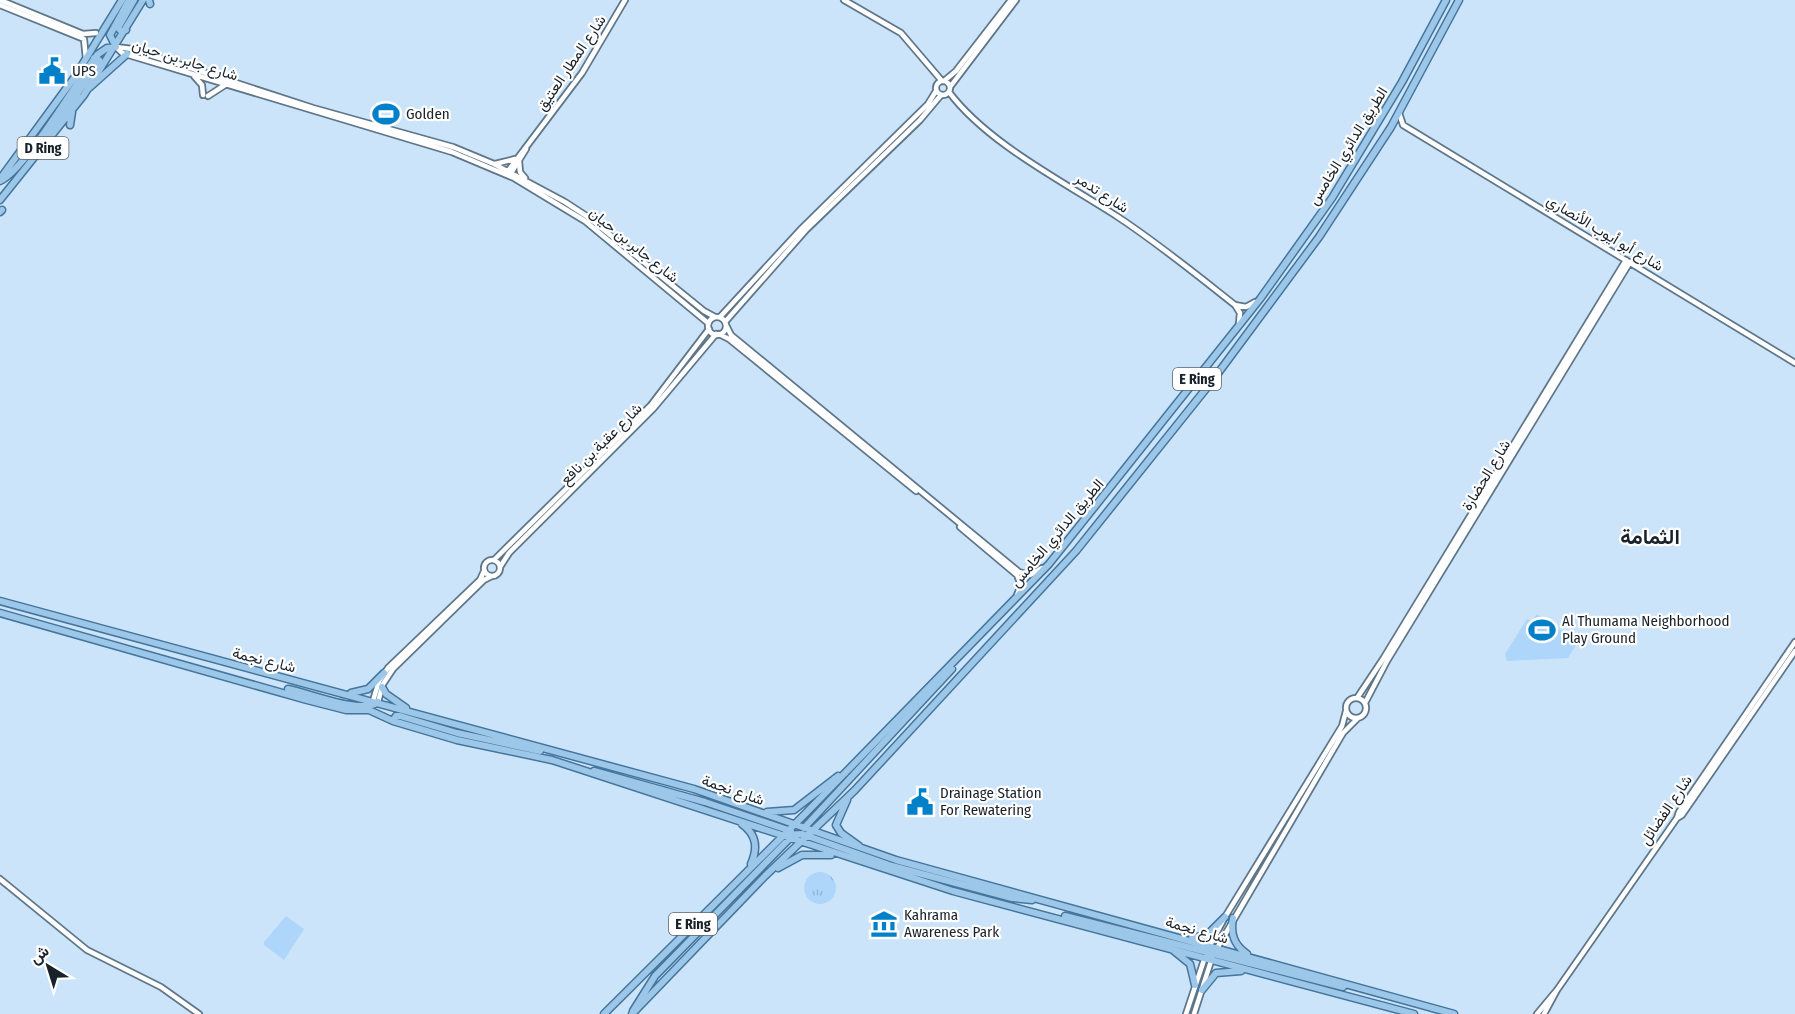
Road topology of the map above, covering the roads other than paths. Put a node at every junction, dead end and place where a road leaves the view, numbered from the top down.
1 (122, 0) edge
2 (129, 0) edge
3 (134, 0) edge
4 (143, 0) edge
5 (625, 0) edge
6 (844, 0) edge
7 (1011, 0) edge
8 (1016, 0) edge
9 (1446, 0) edge
10 (1459, 0) edge
11 (0, 3) edge
12 (126, 30) junction
13 (96, 33) dead end
14 (116, 48) junction
15 (127, 54) junction
16 (94, 58) junction
17 (86, 59) junction
18 (933, 72) junction
19 (192, 74) junction
20 (943, 81) junction
21 (225, 85) junction
22 (88, 88) junction
23 (936, 88) junction
24 (947, 92) junction
25 (72, 112) junction
26 (1399, 113) junction
27 (1403, 124) junction
28 (70, 125) dead end
29 (1391, 127) junction
30 (419, 140) junction
31 (43, 149) junction
32 (517, 160) junction
33 (494, 164) junction
34 (509, 173) junction
35 (0, 178) edge
36 (527, 180) junction
37 (0, 200) edge
38 (1628, 261) junction
39 (1260, 299) junction
40 (1235, 305) junction
41 (717, 317) junction
42 (725, 324) junction
43 (709, 326) junction
44 (1239, 326) junction
45 (717, 334) junction
46 (1795, 363) edge
47 (494, 560) junction
48 (1050, 564) junction
49 (500, 567) junction
50 (484, 571) junction
51 (492, 576) junction
52 (0, 601) edge
53 (1012, 604) junction
54 (0, 613) edge
55 (1795, 642) edge
56 (1795, 651) edge
57 (960, 656) junction
58 (384, 673) junction
59 (220, 674) junction
60 (1767, 683) junction
61 (382, 687) junction
62 (350, 694) junction
63 (314, 696) junction
64 (1357, 698) junction
65 (1760, 702) junction
66 (1365, 703) junction
67 (374, 705) junction
68 (1346, 711) junction
69 (414, 712) junction
70 (1358, 718) junction
71 (393, 721) junction
72 (1724, 749) junction
73 (553, 751) junction
74 (581, 769) junction
75 (846, 771) junction
76 (855, 790) junction
77 (758, 811) junction
78 (1677, 818) junction
79 (737, 820) junction
80 (812, 831) junction
81 (798, 833) junction
82 (783, 836) junction
83 (864, 850) junction
84 (840, 855) junction
85 (749, 868) junction
86 (765, 876) junction
87 (0, 879) edge
88 (1050, 902) junction
89 (1043, 913) junction
90 (1225, 917) junction
91 (1233, 918) junction
92 (1183, 938) junction
93 (1165, 947) junction
94 (1211, 953) junction
95 (1253, 958) junction
96 (1251, 971) junction
97 (1195, 985) junction
98 (1202, 990) junction
99 (1366, 990) junction
100 (1557, 990) junction
101 (199, 1014) edge
102 (604, 1014) edge
103 (632, 1014) edge
104 (1186, 1014) edge
105 (1194, 1014) edge
106 (1414, 1014) edge
107 (1455, 1014) edge
108 (1537, 1014) edge
109 (1544, 1014) edge

1 - 17 main road, D Ring
2 - 14 main road
3 - 12 main road
4 - 12 main road, D Ring
5 - 32 street, شارع المطار العتيق
6 - 18 street
7 - 20 street
8 - 24 street
9 - 39 main road, الطريق الدائري الخامس / E Ring
10 - 26 main road, الطريق الدائري الخامس / E Ring
11 - 13 street
11 - 17 street
12 - 14 main road, D Ring
14 - 15 street, شارع جابر بن حيان
14 - 16 main road
14 - 22 main road, D Ring
14 - 30 street, شارع جابر بن حيان
15 - 19 street, شارع جابر بن حيان
15 - 22 main road
16 - 31 main road
16 - 35 main road
17 - 35 main road, D Ring
18 - 20 street
18 - 23 street
19 - 21 street, شارع جابر بن حيان
19 - 21 street
20 - 23 street
20 - 24 street
21 - 30 street, شارع جابر بن حيان
22 - 25 main road, D Ring
23 - 24 street
23 - 41 street
24 - 40 street, شارع تدمر
24 - 42 street
25 - 28 main road
25 - 31 main road, D Ring
26 - 27 street
26 - 29 main road, الطريق الدائري الخامس / E Ring
27 - 29 street
27 - 38 street, شارع أبو أيوب الأنصاري
29 - 76 main road, الطريق الدائري الخامس / E Ring
30 - 33 street, شارع جابر بن حيان
30 - 34 street, شارع جابر بن حيان
31 - 37 main road, D Ring
32 - 33 street
32 - 34 street, شارع المطار العتيق
32 - 36 street
33 - 34 street, شارع جابر بن حيان
34 - 36 street, شارع جابر بن حيان
34 - 43 street, شارع جابر بن حيان
36 - 41 street, شارع جابر بن حيان
38 - 46 street, شارع أبو أيوب الأنصاري
38 - 64 street, شارع الحضارة
38 - 66 street, شارع الحضارة
39 - 40 street
39 - 44 main road, الطريق الدائري الخامس / E Ring
40 - 44 street
41 - 42 street, شارع جابر بن حيان
41 - 43 street, شارع عقبة بن نافع
42 - 45 street, شارع عقبة بن نافع
42 - 48 street
43 - 45 street, شارع جابر بن حيان
43 - 47 street, شارع عقبة بن نافع
44 - 48 main road, الطريق الدائري الخامس / E Ring
45 - 49 street, شارع عقبة بن نافع
45 - 53 street
47 - 49 street
47 - 50 street
48 - 53 main road, الطريق الدائري الخامس / E Ring
49 - 51 street
50 - 51 street
50 - 58 street
51 - 61 street
52 - 62 main road, شارع نجمة
53 - 57 main road, الطريق الدائري الخامس / E Ring
54 - 59 main road, شارع نجمة
55 - 60 street
56 - 65 street
57 - 75 main road, الطريق الدائري الخامس / E Ring
57 - 81 main road
58 - 62 main road
58 - 67 street
59 - 63 main road
59 - 67 main road, شارع نجمة
60 - 65 street
60 - 72 street
61 - 67 street
61 - 69 main road
62 - 63 main road
62 - 67 main road, شارع نجمة
63 - 67 main road
64 - 66 street
64 - 68 street
65 - 72 street
66 - 70 street
67 - 69 main road, شارع نجمة
67 - 71 main road, شارع نجمة
68 - 70 street
68 - 90 street
69 - 73 main road, شارع نجمة
70 - 91 street
71 - 73 main road
71 - 74 main road, شارع نجمة
72 - 78 street, شارع الفضائل
72 - 78 street
73 - 77 main road, شارع نجمة
74 - 79 main road, شارع نجمة
74 - 81 main road
75 - 77 main road
75 - 81 main road, الطريق الدائري الخامس / E Ring
76 - 80 main road, الطريق الدائري الخامس / E Ring
76 - 83 main road
77 - 81 main road, شارع نجمة
78 - 100 street, شارع الفضائل
79 - 82 main road, شارع نجمة
79 - 85 main road
80 - 81 main road
80 - 83 main road, شارع نجمة
81 - 82 main road, شارع نجمة
81 - 84 main road, شارع نجمة
81 - 86 main road, الطريق الدائري الخامس / E Ring
81 - 88 main road
81 - 103 main road
82 - 85 main road, E Ring
83 - 88 main road, شارع نجمة
84 - 86 main road
84 - 89 main road, شارع نجمة
85 - 102 main road, E Ring
86 - 103 main road, الطريق الدائري الخامس / E Ring
87 - 101 street
88 - 92 main road, شارع نجمة
89 - 93 main road, شارع نجمة
89 - 94 main road
90 - 92 main road
90 - 94 street
91 - 94 street
91 - 95 main road
92 - 94 main road, شارع نجمة
93 - 94 main road, شارع نجمة
93 - 97 main road
94 - 95 main road, شارع نجمة
94 - 96 main road, شارع نجمة
94 - 97 street
94 - 98 street
94 - 99 main road
95 - 99 main road, شارع نجمة
96 - 98 main road
96 - 106 main road, شارع نجمة
97 - 104 street
98 - 105 street
99 - 107 main road, شارع نجمة
100 - 108 street, شارع الفضائل
100 - 109 street, شارع الفضائل

